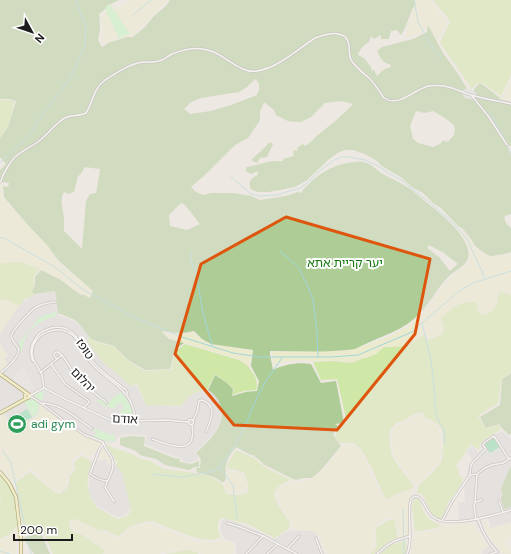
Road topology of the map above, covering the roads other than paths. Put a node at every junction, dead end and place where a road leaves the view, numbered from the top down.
1 (471, 95) junction
2 (511, 104) edge
3 (507, 145) dead end
4 (0, 182) edge
5 (55, 302) dead end
6 (62, 355) junction
7 (57, 359) junction
8 (51, 364) junction
9 (40, 373) junction
10 (0, 374) edge
11 (44, 388) junction
12 (28, 395) junction
13 (41, 403) junction
14 (107, 403) dead end
15 (84, 408) junction
16 (0, 413) edge
17 (135, 420) junction
18 (193, 420) junction
19 (188, 422) junction
20 (192, 425) junction
21 (92, 429) dead end
22 (206, 432) dead end
23 (152, 439) dead end
24 (103, 444) junction
25 (510, 459) edge
26 (0, 472) edge
27 (477, 474) junction
28 (470, 475) junction
29 (107, 481) junction
30 (482, 500) dead end
31 (499, 501) dead end
32 (114, 502) dead end
33 (475, 502) junction
34 (511, 510) edge
35 (503, 512) junction
36 (477, 519) junction
37 (442, 521) junction
38 (227, 523) dead end
39 (263, 536) junction
40 (299, 536) dead end
41 (410, 536) junction
42 (316, 538) dead end
43 (278, 544) junction
44 (287, 549) junction
45 (292, 553) edge
46 (20, 554) edge
47 (246, 554) edge
48 (267, 554) edge
49 (297, 554) edge
50 (322, 554) edge
51 (377, 554) edge
52 (407, 554) edge
53 (490, 554) edge

1 - 2 street
1 - 3 street
1 - 4 street
5 - 10 street
6 - 7 street
6 - 7 street
6 - 14 street, יהלום
7 - 8 street
8 - 9 street
8 - 15 street
9 - 11 street, טופז
9 - 17 street, טופז
10 - 12 street
11 - 12 street
11 - 15 street, אודם
12 - 13 street
12 - 16 street
13 - 21 street
13 - 24 street
15 - 17 street, אודם
17 - 19 street, אודם
18 - 19 street
18 - 20 street
18 - 22 street
19 - 20 street
20 - 23 street
24 - 29 street
24 - 29 street
25 - 27 street
25 - 28 street
26 - 46 street
27 - 28 street
27 - 33 street
28 - 37 street
29 - 32 street
30 - 33 street
31 - 35 street
33 - 36 street
34 - 35 street
35 - 36 street
36 - 37 street
36 - 53 street
37 - 41 street
38 - 39 street
39 - 43 street
39 - 47 street
40 - 44 street
41 - 51 street
41 - 52 street
42 - 50 street
43 - 44 street
43 - 48 street
44 - 45 street
45 - 49 street

